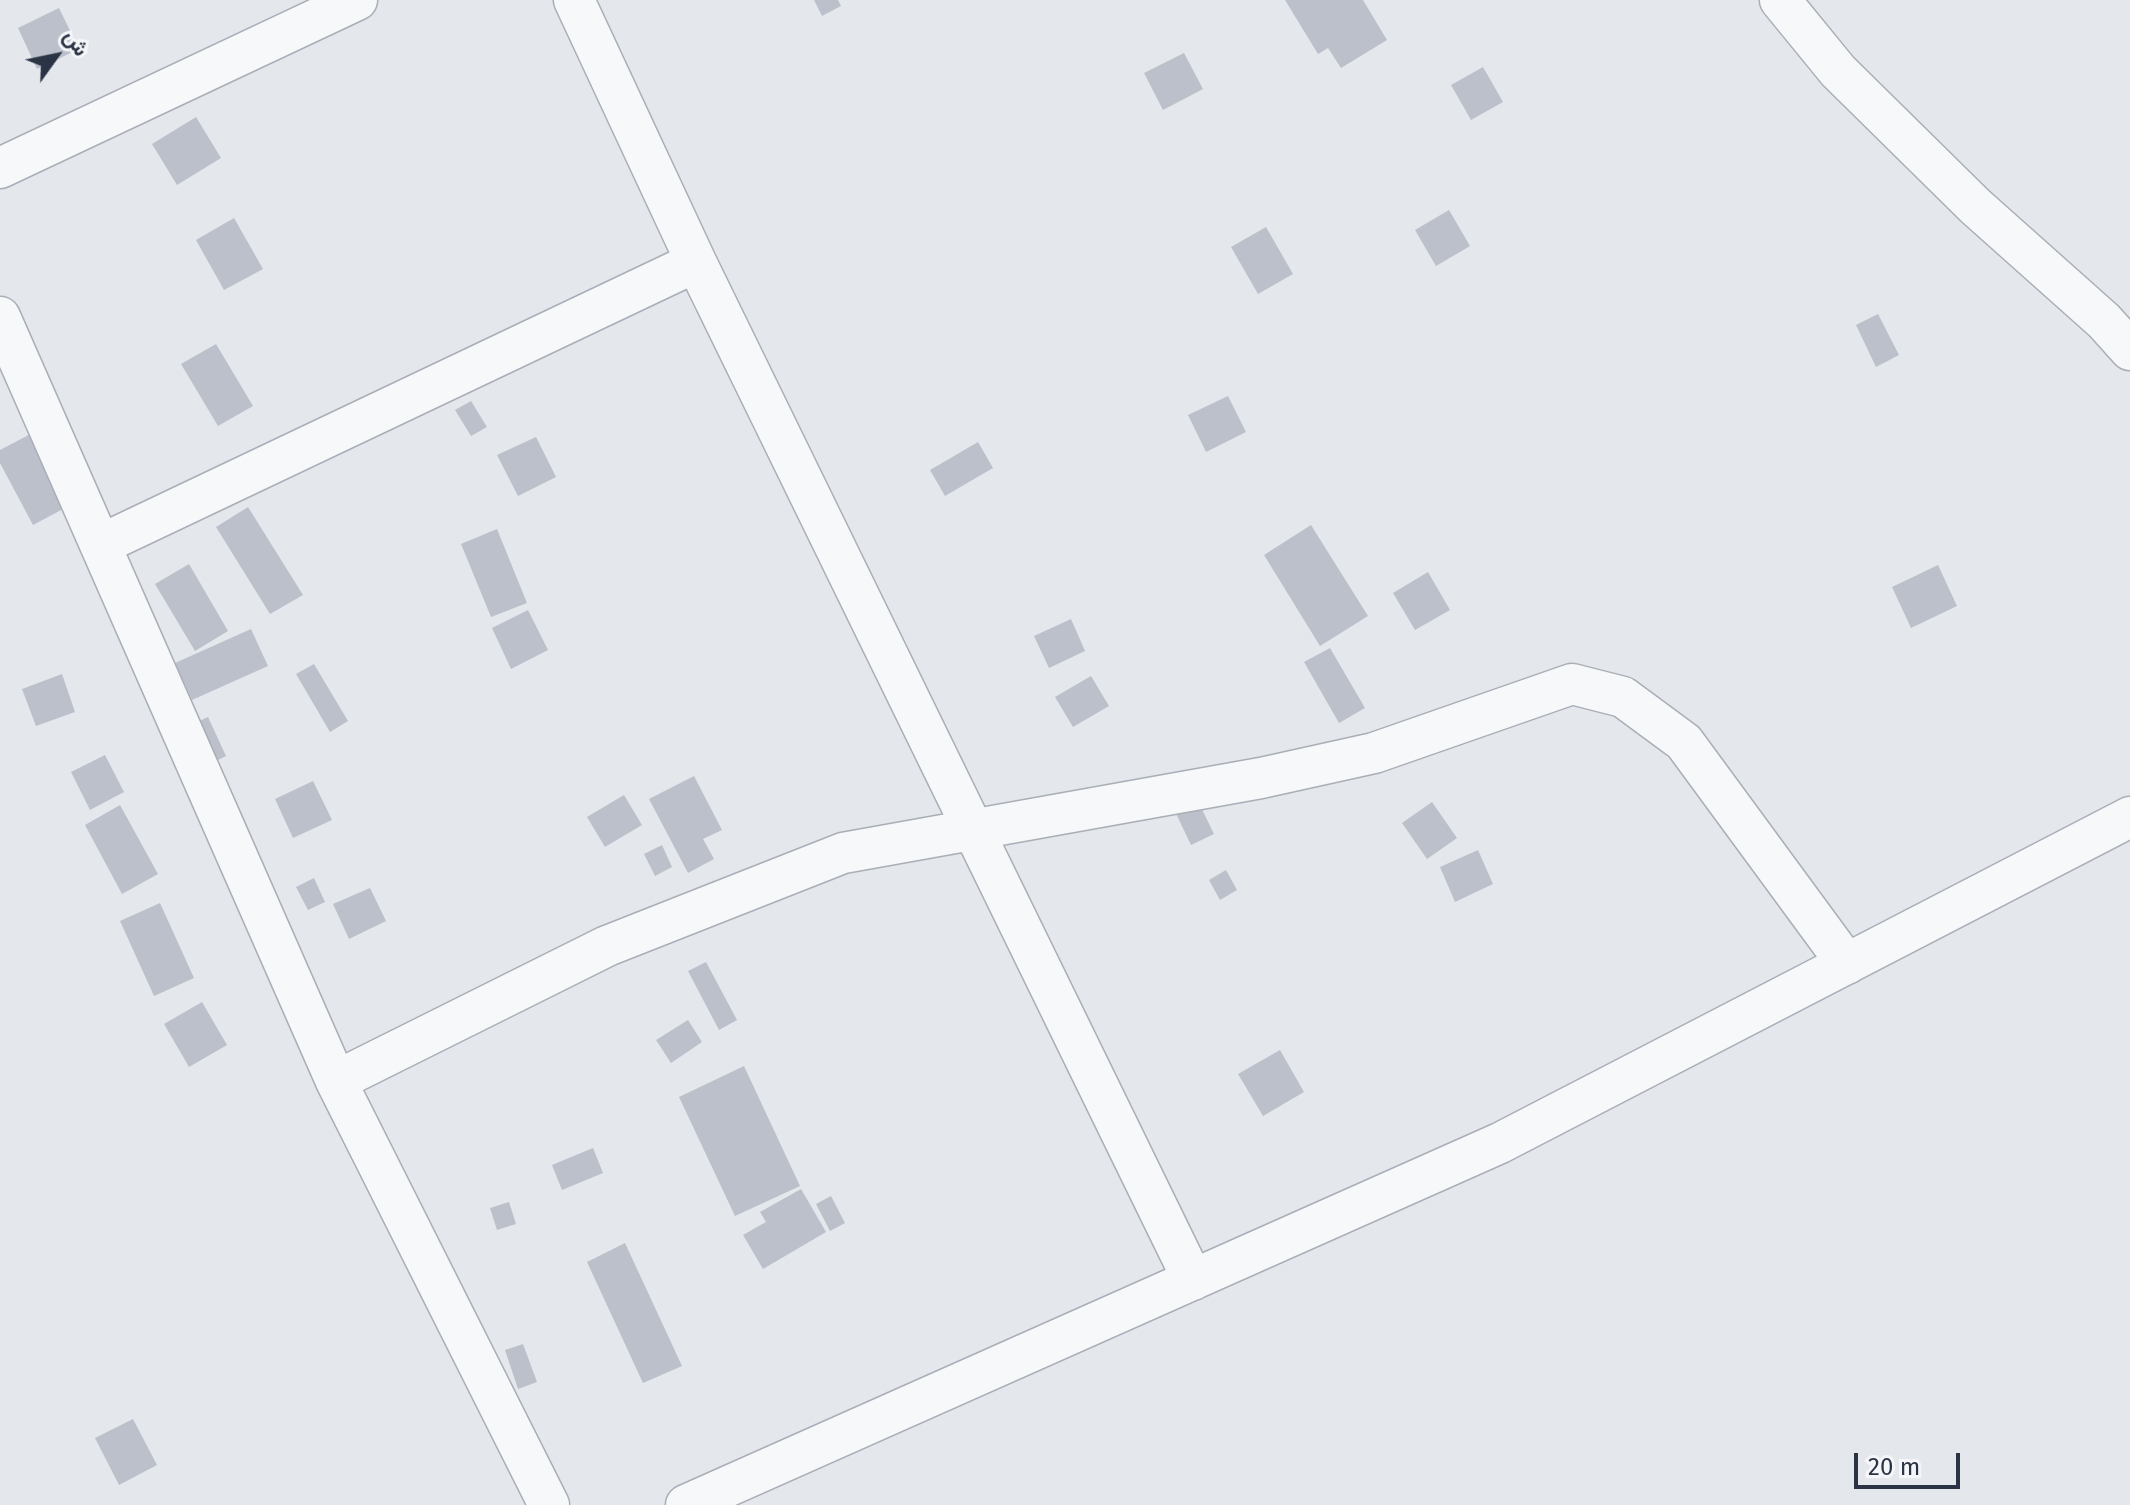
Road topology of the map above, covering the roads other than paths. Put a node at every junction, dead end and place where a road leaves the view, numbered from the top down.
1 (357, 0) edge
2 (574, 0) edge
3 (1780, 0) edge
4 (0, 168) edge
5 (696, 262) junction
6 (0, 317) edge
7 (2130, 350) edge
8 (102, 544) junction
9 (2130, 817) edge
10 (973, 829) junction
11 (1847, 964) junction
12 (336, 1081) junction
13 (1193, 1280) junction
14 (549, 1505) edge
15 (686, 1505) edge

1 - 4 street
2 - 5 street
3 - 7 street
5 - 8 street
5 - 10 street
6 - 8 street
8 - 12 street
9 - 11 street
10 - 11 street
10 - 12 street
10 - 13 street
11 - 13 street
12 - 14 street
13 - 15 street

